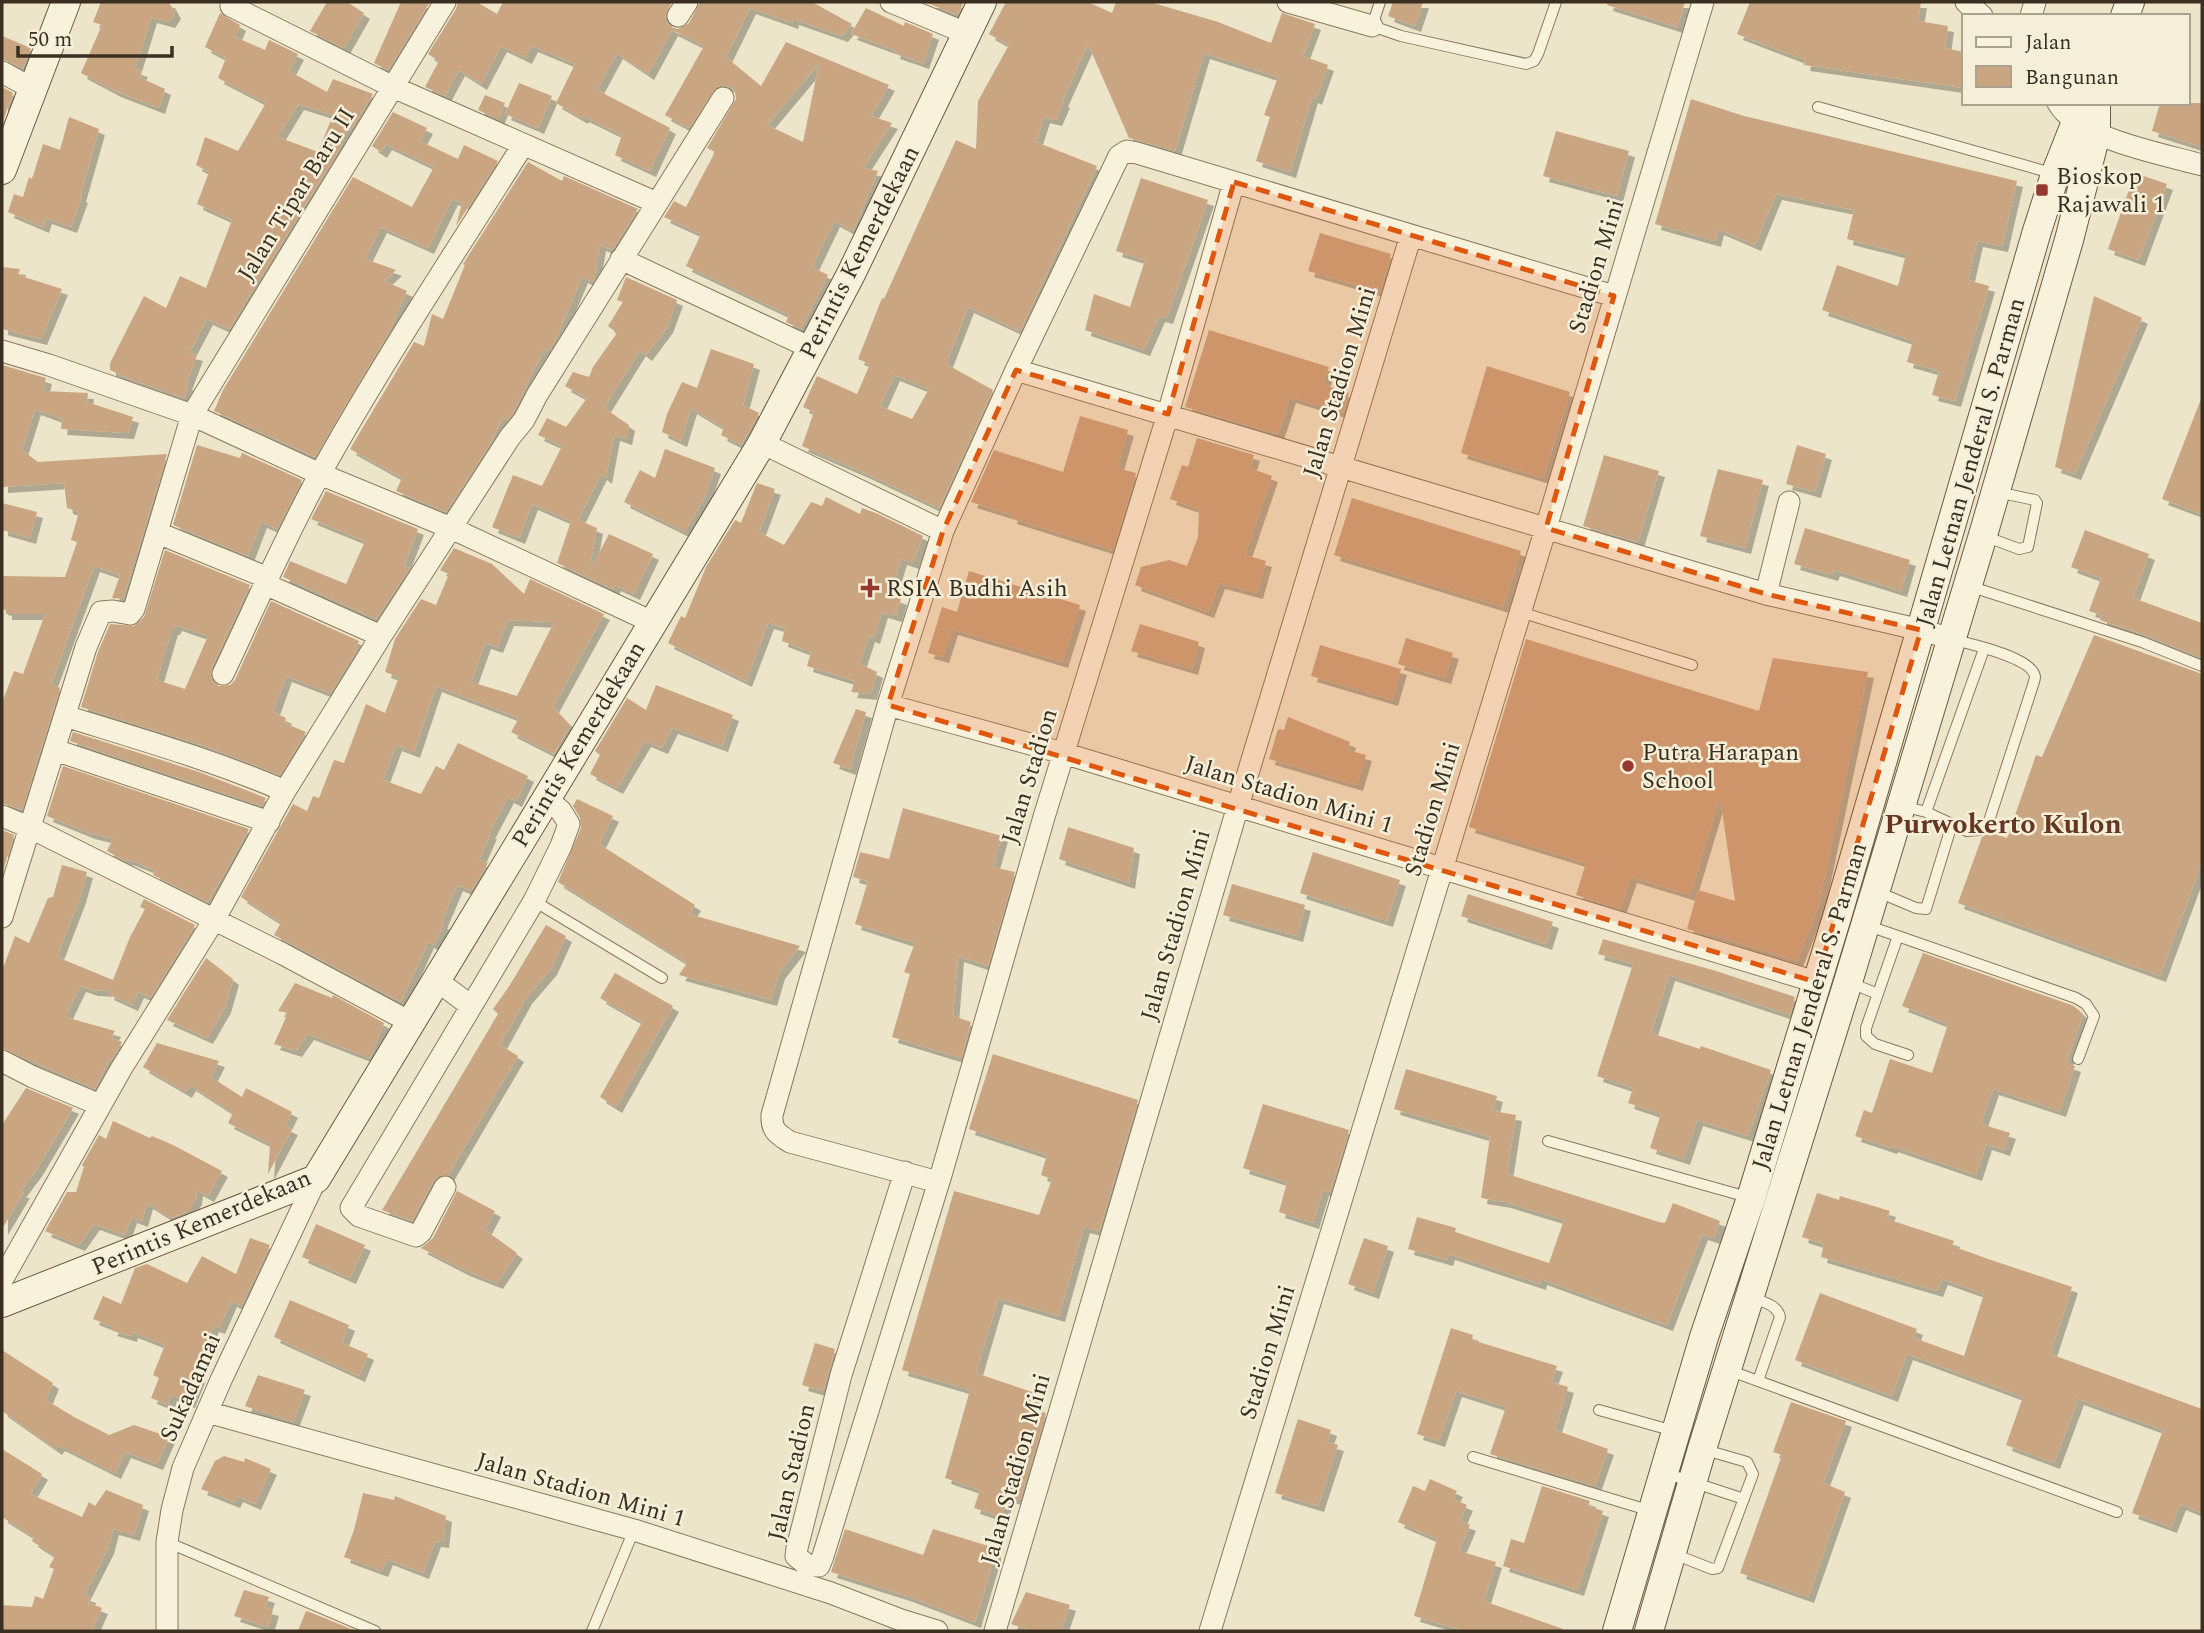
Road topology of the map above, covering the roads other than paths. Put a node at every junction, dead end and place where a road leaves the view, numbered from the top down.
1 (66, 2) edge
2 (445, 2) edge
3 (891, 2) edge
4 (982, 2) edge
5 (1288, 2) edge
6 (1380, 2) edge
7 (1556, 2) edge
8 (1703, 2) edge
9 (1966, 2) edge
10 (231, 6) dead end
11 (1980, 14) edge
12 (1372, 26) junction
13 (968, 34) junction
14 (2, 72) edge
15 (393, 87) junction
16 (33, 89) junction
17 (723, 98) dead end
18 (1818, 107) dead end
19 (2084, 113) edge
20 (523, 145) junction
21 (5, 151) edge
22 (2202, 165) edge
23 (2055, 175) junction
24 (1234, 182) junction
25 (657, 203) junction
26 (1411, 235) junction
27 (621, 259) junction
28 (1614, 296) junction
29 (811, 348) junction
30 (2, 351) edge
31 (2001, 356) junction
32 (2031, 367) junction
33 (1016, 370) junction
34 (1168, 414) junction
35 (191, 415) junction
36 (762, 443) junction
37 (1342, 467) junction
38 (320, 474) junction
39 (1994, 491) junction
40 (1789, 502) dead end
41 (451, 528) junction
42 (1546, 528) junction
43 (943, 531) junction
44 (158, 533) junction
45 (1983, 535) junction
46 (267, 581) junction
47 (1966, 585) junction
48 (1766, 594) junction
49 (1520, 612) junction
50 (652, 621) junction
51 (1921, 630) junction
52 (381, 636) junction
53 (1952, 639) junction
54 (1984, 649) junction
55 (1692, 665) dead end
56 (2202, 666) edge
57 (223, 674) dead end
58 (888, 705) junction
59 (65, 716) junction
60 (1925, 722) junction
61 (55, 750) junction
62 (1063, 753) junction
63 (285, 791) junction
64 (547, 799) junction
65 (1238, 806) junction
66 (1914, 809) junction
67 (2, 816) edge
68 (269, 822) junction
69 (1952, 824) junction
70 (31, 828) junction
71 (1441, 867) junction
72 (1875, 891) junction
73 (534, 901) junction
74 (2, 917) edge
75 (214, 920) junction
76 (1851, 921) junction
77 (1898, 936) junction
78 (662, 978) dead end
79 (1805, 978) junction
80 (436, 980) junction
81 (1848, 982) junction
82 (1878, 994) junction
83 (471, 1006) junction
84 (410, 1022) junction
85 (1908, 1055) dead end
86 (2078, 1059) dead end
87 (2, 1061) edge
88 (100, 1105) junction
89 (1548, 1141) dead end
90 (905, 1172) junction
91 (316, 1179) junction
92 (938, 1182) junction
93 (445, 1187) dead end
94 (1751, 1198) junction
95 (1777, 1207) junction
96 (8, 1253) edge
97 (2, 1280) edge
98 (1750, 1298) junction
99 (2, 1303) edge
100 (1728, 1370) junction
101 (841, 1375) junction
102 (1758, 1381) junction
103 (876, 1386) junction
104 (1599, 1410) dead end
105 (207, 1412) junction
106 (1676, 1432) junction
107 (1702, 1449) junction
108 (1473, 1457) dead end
109 (1665, 1472) junction
110 (1693, 1481) junction
111 (1744, 1499) junction
112 (1653, 1512) junction
113 (2117, 1512) dead end
114 (634, 1530) junction
115 (167, 1542) junction
116 (1671, 1553) junction
117 (819, 1566) junction
118 (831, 1593) junction
119 (1621, 1630) edge
120 (167, 1631) edge
121 (375, 1631) edge
122 (592, 1631) edge
123 (937, 1631) edge
124 (995, 1631) edge
125 (1210, 1631) edge
126 (1649, 1631) edge

1 - 16 street
2 - 15 street, Jalan Tipar Baru II
3 - 13 street
4 - 13 street, Perintis Kemerdekaan
5 - 12 street
6 - 12 lane
7 - 12 lane
8 - 28 street, Stadion Mini
9 - 11 street
10 - 15 street
13 - 29 street, Perintis Kemerdekaan
14 - 16 street
15 - 20 street
15 - 35 street, Jalan Tipar Baru II
16 - 21 street
17 - 25 street
18 - 23 lane
19 - 22 street
19 - 23 street, Jalan Letnan Jenderal S. Parman
19 - 32 street, Jalan Letnan Jenderal S. Parman
20 - 25 street
20 - 38 street
23 - 31 street, Jalan Letnan Jenderal S. Parman
24 - 26 street
24 - 33 street
24 - 34 street, Jalan Stadion
25 - 27 street
26 - 28 street
26 - 37 street, Jalan Stadion Mini
27 - 29 street
27 - 41 street
28 - 42 street, Stadion Mini
29 - 36 street, Perintis Kemerdekaan
30 - 35 street
31 - 32 street
31 - 51 street, Jalan Letnan Jenderal S. Parman
32 - 39 street, Jalan Letnan Jenderal S. Parman
33 - 34 street
33 - 43 street
34 - 37 street
34 - 62 street, Jalan Stadion
35 - 38 street
35 - 44 street, Jalan Tipar Baru II
36 - 43 street
36 - 50 street, Perintis Kemerdekaan
37 - 42 street
37 - 65 street, Jalan Stadion Mini
38 - 41 street
38 - 46 street
39 - 45 street, Jalan Letnan Jenderal S. Parman
39 - 45 lane
40 - 48 street
41 - 50 street
41 - 52 street
42 - 48 street
42 - 49 street, Stadion Mini
43 - 58 street
44 - 46 street
44 - 59 street, Jalan Tipar Baru II
45 - 47 street, Jalan Letnan Jenderal S. Parman
46 - 52 street
46 - 57 street
47 - 53 street, Jalan Letnan Jenderal S. Parman
47 - 56 lane
48 - 51 street
49 - 55 lane
49 - 71 street, Stadion Mini
50 - 64 street, Perintis Kemerdekaan
51 - 53 street
51 - 60 street, Jalan Letnan Jenderal S. Parman
52 - 63 street
53 - 54 lane
53 - 60 street, Jalan Letnan Jenderal S. Parman
54 - 60 lane
54 - 69 lane
58 - 62 street, Jalan Stadion Mini 1
58 - 90 street
59 - 61 street
59 - 63 street
60 - 66 street, Jalan Letnan Jenderal S. Parman
60 - 76 street, Jalan Letnan Jenderal S. Parman
61 - 68 street
61 - 70 street
62 - 65 street, Jalan Stadion Mini 1
62 - 92 street, Jalan Stadion
63 - 68 street
64 - 73 street
64 - 80 street, Perintis Kemerdekaan
65 - 71 street, Jalan Stadion Mini 1
65 - 124 street, Jalan Stadion Mini
66 - 69 lane
66 - 72 street, Jalan Letnan Jenderal S. Parman
67 - 70 street
68 - 75 street
69 - 72 lane
70 - 74 street
70 - 75 street
71 - 79 street, Jalan Stadion Mini 1
71 - 125 street, Stadion Mini
72 - 76 street, Jalan Letnan Jenderal S. Parman
73 - 78 lane
73 - 83 street
75 - 84 street
75 - 88 street
76 - 77 lane
76 - 79 street, Jalan Letnan Jenderal S. Parman
76 - 81 street, Jalan Letnan Jenderal S. Parman
77 - 82 lane
77 - 86 lane
79 - 94 street, Jalan Letnan Jenderal S. Parman
80 - 83 street
80 - 84 street, Perintis Kemerdekaan
81 - 82 lane
81 - 95 street, Jalan Letnan Jenderal S. Parman
82 - 85 lane
83 - 93 street
84 - 91 street, Perintis Kemerdekaan
87 - 88 street
88 - 96 street
89 - 94 lane
90 - 92 street
90 - 101 street, Jalan Stadion
91 - 99 street, Perintis Kemerdekaan
91 - 105 street, Sukadamai
92 - 103 street, Jalan Stadion
94 - 95 lane
94 - 106 street, Jalan Letnan Jenderal S. Parman
95 - 98 street, Jalan Letnan Jenderal S. Parman
96 - 97 street
98 - 100 street, Jalan Letnan Jenderal S. Parman
98 - 102 lane
100 - 102 lane
100 - 107 street, Jalan Letnan Jenderal S. Parman
101 - 103 street
101 - 117 street, Jalan Stadion
102 - 113 lane
103 - 117 street, Jalan Stadion
104 - 106 lane
105 - 114 street, Jalan Stadion Mini 1
105 - 115 street, Sukadamai
106 - 109 street, Jalan Letnan Jenderal S. Parman
107 - 110 street, Jalan Letnan Jenderal S. Parman
107 - 111 lane
108 - 112 lane
109 - 110 lane
109 - 112 street, Jalan Letnan Jenderal S. Parman
110 - 111 lane
110 - 116 street, Jalan Letnan Jenderal S. Parman
111 - 116 lane
112 - 119 street, Jalan Letnan Jenderal S. Parman
114 - 118 street, Jalan Stadion Mini 1
114 - 122 lane
115 - 120 street, Sukadamai
115 - 121 lane
116 - 126 street, Jalan Letnan Jenderal S. Parman
117 - 118 street, Jalan Stadion
118 - 123 street, Jalan Stadion Mini 1

